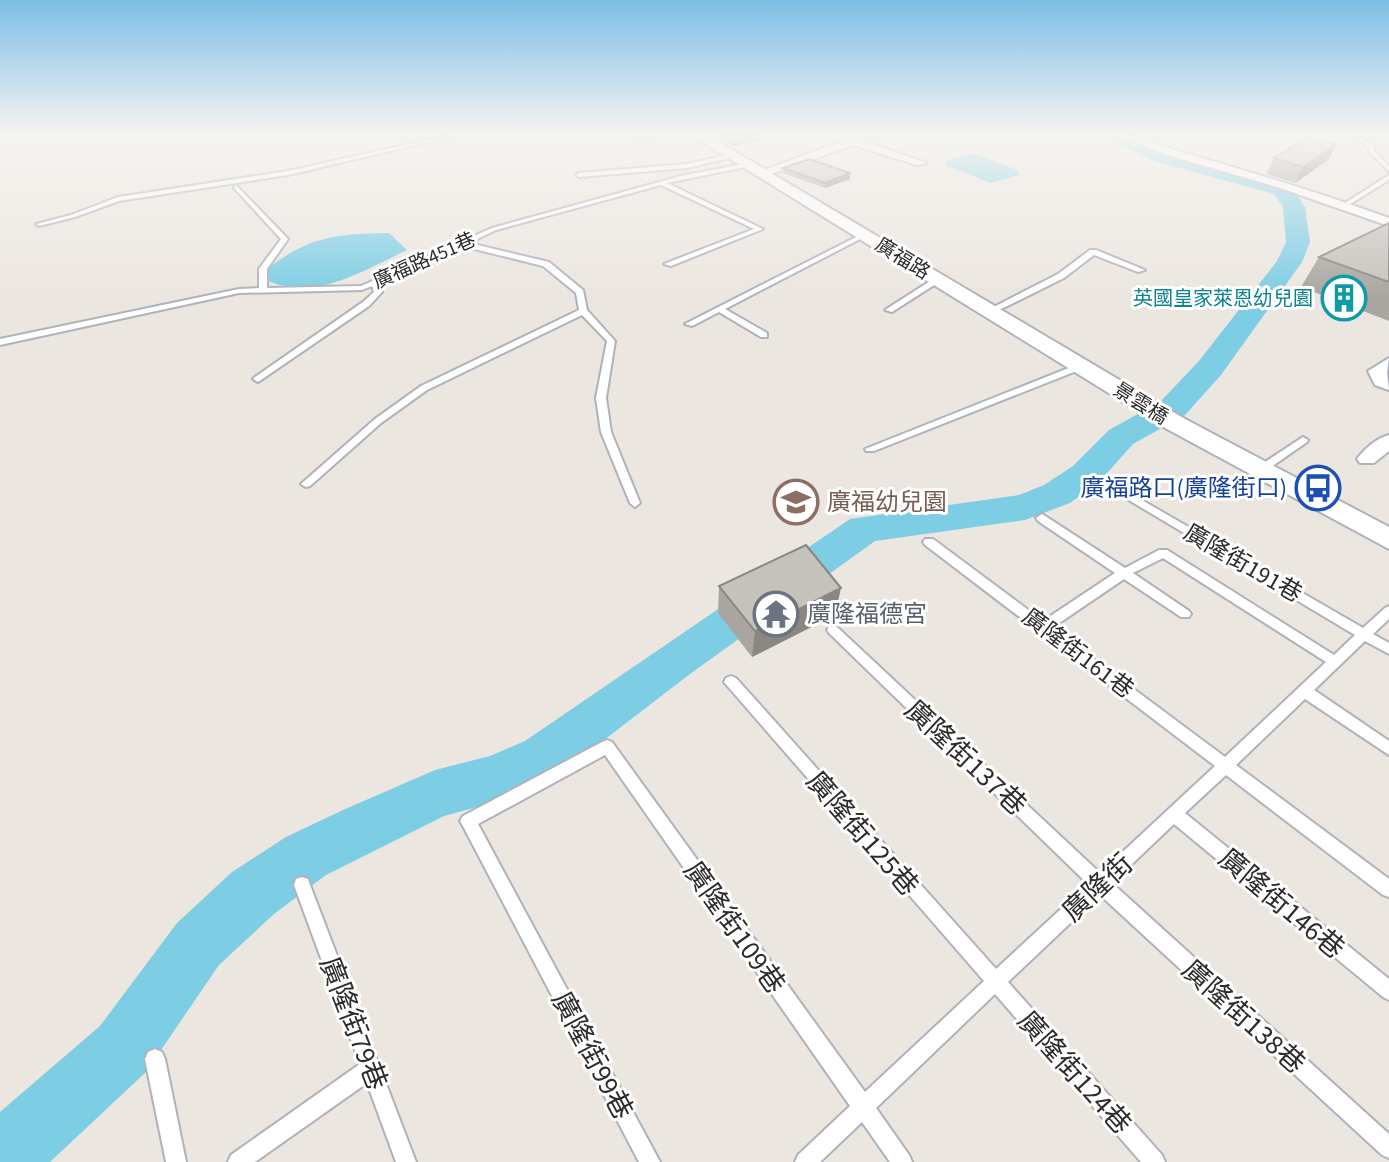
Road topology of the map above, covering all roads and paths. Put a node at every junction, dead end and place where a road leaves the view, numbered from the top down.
1 (182, 189) edge
2 (238, 189) edge
3 (639, 189) edge
4 (675, 189) edge
5 (787, 189) edge
6 (1291, 189) edge
7 (1370, 189) edge
8 (1345, 205) junction
9 (1389, 222) edge
10 (39, 224) dead end
11 (864, 235) junction
12 (460, 243) junction
13 (668, 264) dead end
14 (1141, 270) dead end
15 (938, 280) junction
16 (375, 285) junction
17 (263, 290) junction
18 (721, 310) junction
19 (889, 310) dead end
20 (583, 311) junction
21 (990, 311) junction
22 (689, 324) dead end
23 (764, 335) dead end
24 (0, 342) edge
25 (1389, 363) edge
26 (1081, 366) junction
27 (258, 379) dead end
28 (1107, 382) joint
29 (1385, 383) edge
30 (1303, 440) dead end
31 (1389, 441) edge
32 (870, 449) dead end
33 (1367, 459) dead end
34 (1260, 470) junction
35 (306, 484) dead end
36 (1121, 491) dead end
37 (635, 503) dead end
38 (1042, 518) dead end
39 (1389, 539) edge
40 (929, 542) dead end
41 (1124, 573) junction
42 (1389, 611) edge
43 (1185, 614) dead end
44 (1043, 627) junction
45 (833, 630) dead end
46 (1364, 634) junction
47 (1389, 649) edge
48 (1334, 661) junction
49 (731, 682) dead end
50 (1304, 691) junction
51 (1389, 749) edge
52 (1226, 764) junction
53 (1174, 814) junction
54 (468, 821) joint
55 (1100, 884) junction
56 (302, 885) dead end
57 (1389, 889) edge
58 (995, 983) junction
59 (1389, 991) edge
60 (155, 1059) dead end
61 (371, 1068) junction
62 (862, 1108) junction
63 (1389, 1148) edge
64 (176, 1162) edge
65 (238, 1162) edge
66 (406, 1162) edge
67 (650, 1162) edge
68 (805, 1162) edge
69 (902, 1162) edge
70 (1155, 1162) edge

1 - 10 lane
2 - 17 lane
3 - 12 lane, 廣福路451巷
4 - 13 lane
5 - 11 street, 廣福路
6 - 8 street
7 - 8 lane
8 - 9 street
11 - 15 street, 廣福路
11 - 18 lane
12 - 16 lane, 廣福路451巷
12 - 20 lane
14 - 21 lane
15 - 19 lane
15 - 21 street, 廣福路
16 - 17 lane, 廣福路451巷
16 - 27 lane
17 - 24 lane, 廣福路451巷
18 - 22 lane
18 - 23 lane
20 - 35 lane
20 - 37 lane
21 - 26 street, 廣福路
25 - 29 street
26 - 28 street, 廣福路
26 - 32 lane
28 - 34 street, 景雲橋
30 - 34 lane
31 - 33 street
34 - 39 street
36 - 46 lane, 廣隆街191巷
38 - 41 lane
40 - 44 lane, 廣隆街161巷
41 - 43 lane
41 - 44 lane
41 - 48 lane
42 - 46 lane, 廣隆街
44 - 52 lane, 廣隆街161巷
45 - 55 lane, 廣隆街137巷
46 - 47 lane, 廣隆街191巷
46 - 48 lane, 廣隆街
48 - 50 lane, 廣隆街
49 - 58 lane, 廣隆街125巷
50 - 51 lane
50 - 52 lane, 廣隆街
52 - 53 lane, 廣隆街
52 - 57 lane, 廣隆街161巷
53 - 55 lane, 廣隆街
53 - 59 lane, 廣隆街146巷
54 - 62 lane, 廣隆街109巷
54 - 67 lane, 廣隆街99巷
55 - 58 lane, 廣隆街
55 - 63 lane, 廣隆街138巷
56 - 61 lane, 廣隆街79巷
58 - 62 lane, 廣隆街
58 - 70 lane, 廣隆街124巷
60 - 64 lane
61 - 65 lane
61 - 66 lane, 廣隆街79巷
62 - 68 lane, 廣隆街
62 - 69 lane, 廣隆街109巷

